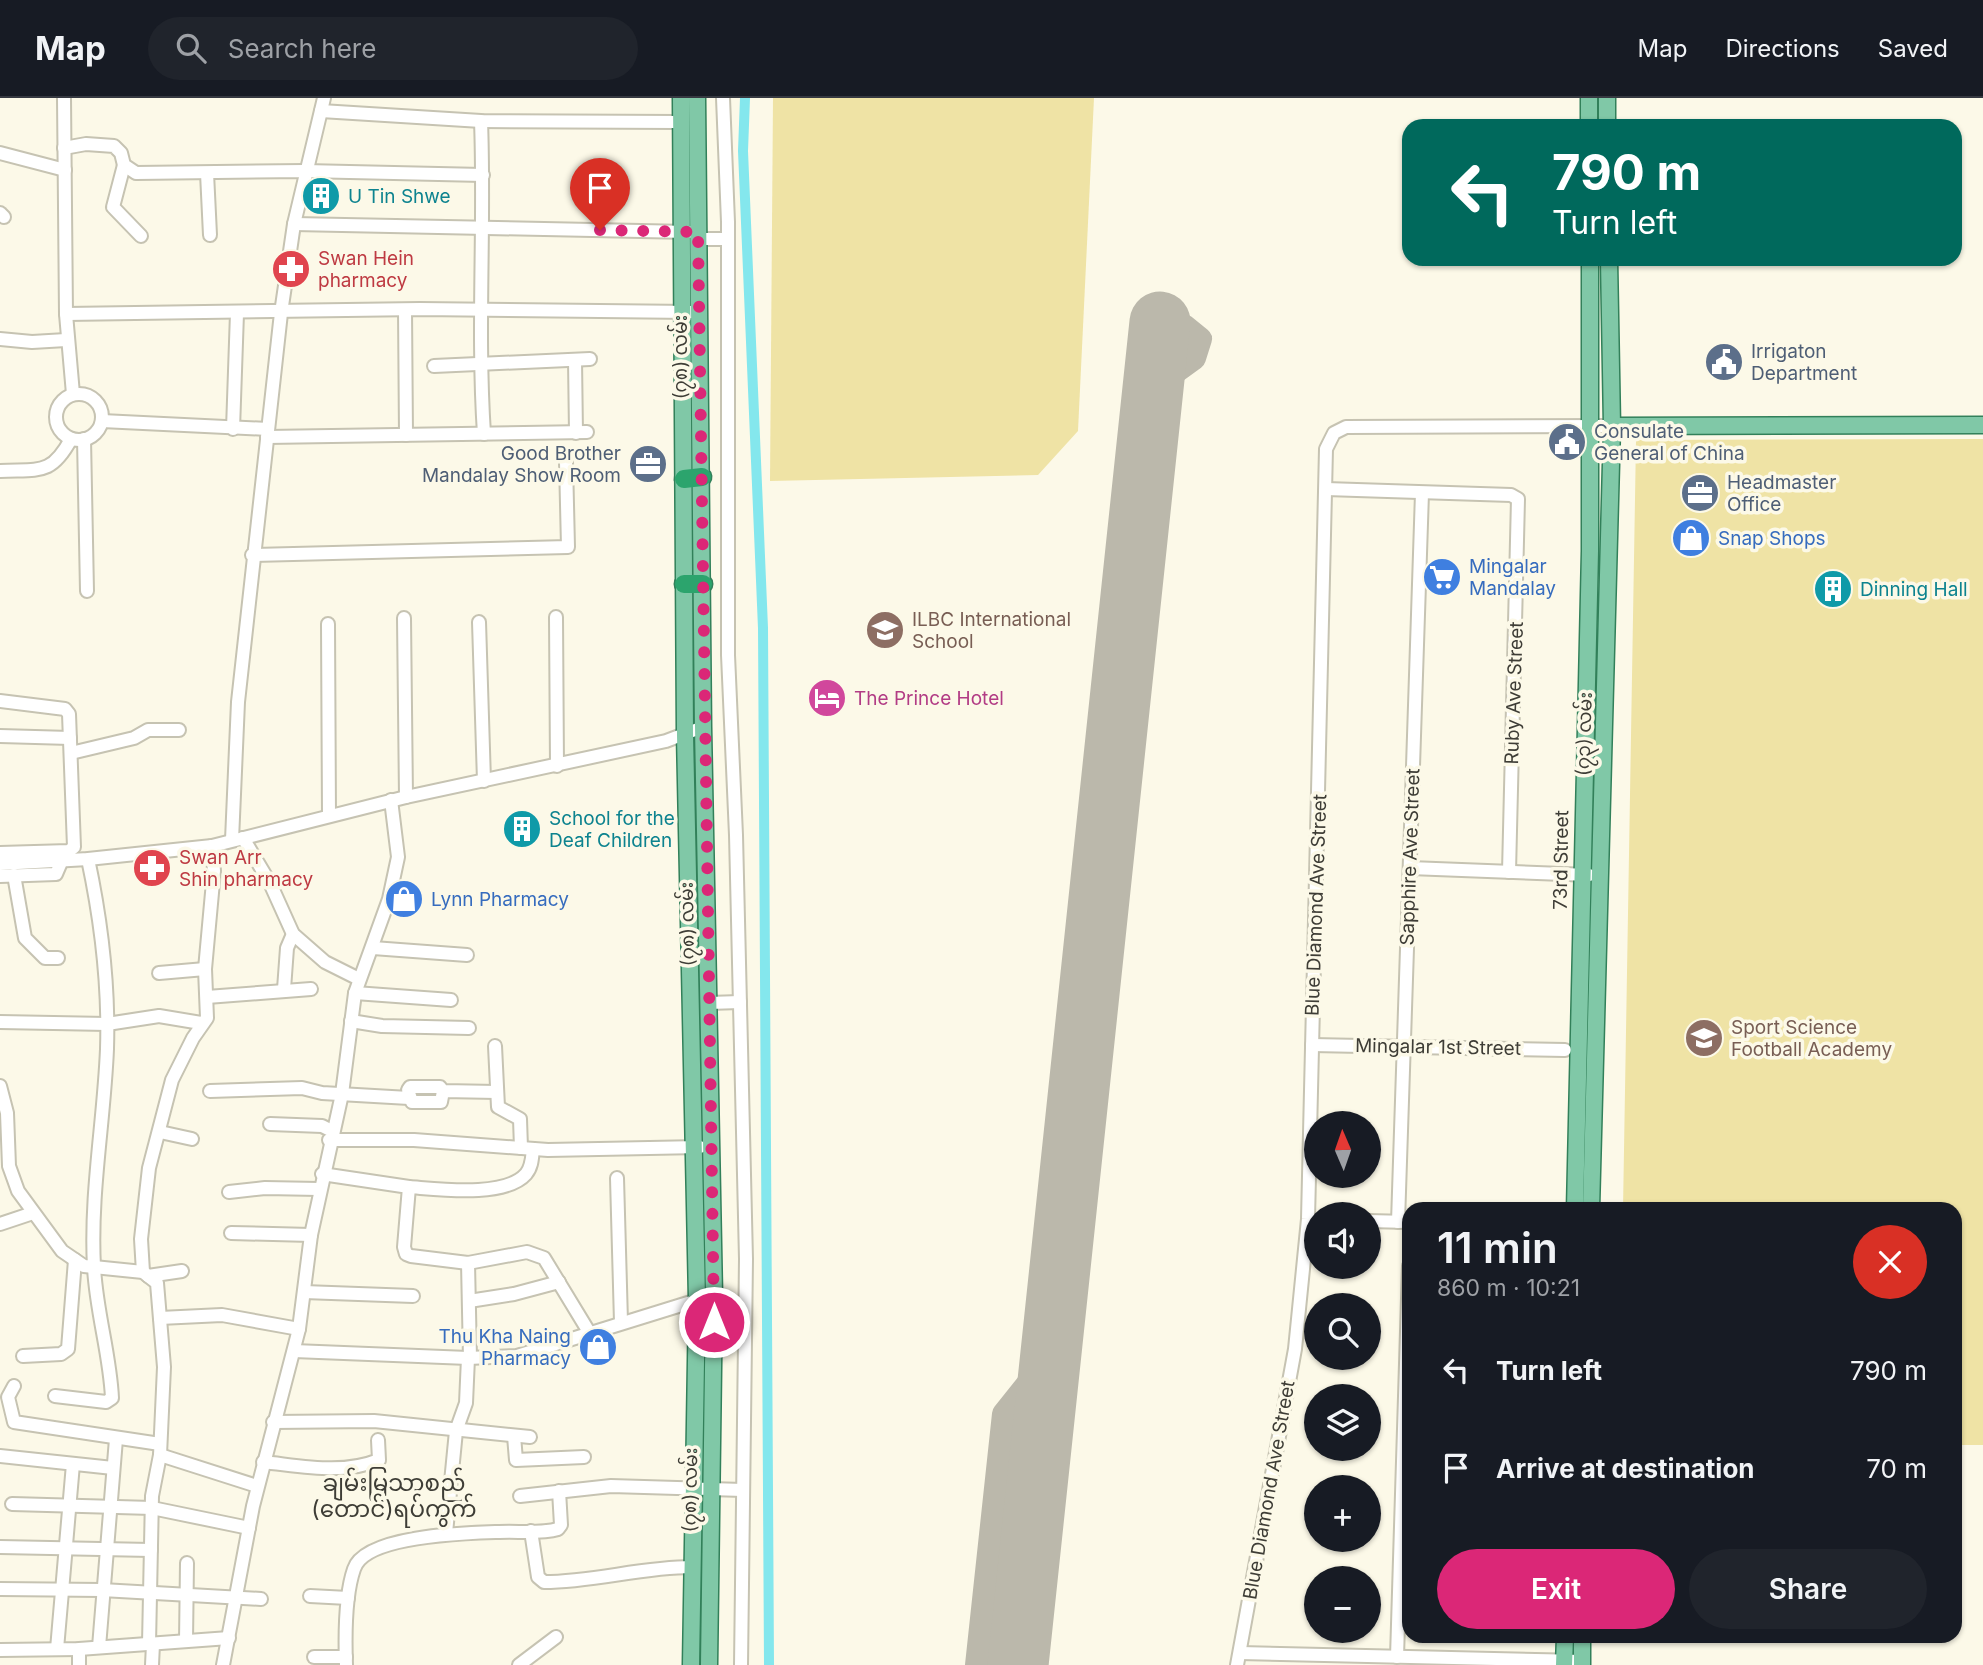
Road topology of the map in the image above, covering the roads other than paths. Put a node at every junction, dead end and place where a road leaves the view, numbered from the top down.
1 (64, 98) edge
2 (681, 98) edge
3 (697, 98) edge
4 (723, 98) edge
5 (1589, 98) edge
6 (1607, 98) edge
7 (322, 105) edge
8 (1589, 119) edge
9 (1607, 119) edge
10 (481, 121) junction
11 (680, 122) junction
12 (64, 148) junction
13 (0, 153) edge
14 (124, 165) junction
15 (65, 170) junction
16 (305, 172) junction
17 (207, 173) junction
18 (483, 175) junction
19 (294, 225) junction
20 (483, 229) junction
21 (681, 232) junction
22 (211, 235) dead end
23 (698, 235) junction
24 (141, 236) dead end
25 (728, 239) junction
26 (1590, 266) edge
27 (1609, 266) edge
28 (405, 310) junction
29 (479, 310) junction
30 (682, 312) junction
31 (701, 312) junction
32 (237, 313) junction
33 (281, 313) junction
34 (66, 314) junction
35 (0, 339) edge
36 (66, 340) junction
37 (590, 359) dead end
38 (575, 360) junction
39 (479, 364) junction
40 (434, 366) dead end
41 (73, 394) junction
42 (102, 421) junction
43 (1983, 425) edge
44 (1591, 426) junction
45 (1612, 426) junction
46 (233, 429) junction
47 (268, 433) junction
48 (484, 434) junction
49 (406, 435) junction
50 (71, 439) junction
51 (85, 439) junction
52 (566, 461) dead end
53 (0, 471) edge
54 (702, 477) junction
55 (684, 479) junction
56 (1326, 489) junction
57 (1422, 493) junction
58 (1590, 551) junction
59 (1609, 552) junction
60 (252, 555) junction
61 (684, 584) junction
62 (703, 584) junction
63 (88, 591) dead end
64 (556, 617) dead end
65 (404, 618) dead end
66 (479, 622) dead end
67 (328, 624) dead end
68 (0, 701) edge
69 (703, 727) junction
70 (179, 730) dead end
71 (685, 735) junction
72 (0, 736) edge
73 (70, 738) junction
74 (71, 753) junction
75 (556, 765) junction
76 (484, 781) junction
77 (406, 797) junction
78 (391, 800) junction
79 (330, 815) junction
80 (237, 839) junction
81 (212, 846) junction
82 (0, 853) edge
83 (88, 859) junction
84 (62, 860) junction
85 (0, 864) edge
86 (1410, 868) junction
87 (1509, 872) junction
88 (14, 875) junction
89 (1581, 875) junction
90 (1600, 875) junction
91 (0, 876) edge
92 (293, 934) junction
93 (373, 948) junction
94 (467, 955) dead end
95 (58, 958) dead end
96 (205, 969) junction
97 (159, 973) dead end
98 (359, 979) junction
99 (284, 989) junction
100 (311, 989) dead end
101 (355, 993) junction
102 (207, 997) junction
103 (451, 1000) dead end
104 (740, 1002) junction
105 (709, 1003) junction
106 (351, 1021) junction
107 (0, 1022) edge
108 (201, 1023) junction
109 (107, 1024) junction
110 (469, 1028) dead end
111 (1312, 1045) junction
112 (495, 1046) dead end
113 (1404, 1046) junction
114 (1565, 1049) dead end
115 (0, 1086) edge
116 (210, 1091) dead end
117 (498, 1091) junction
118 (342, 1094) junction
119 (270, 1124) dead end
120 (160, 1132) junction
121 (330, 1135) junction
122 (192, 1139) dead end
123 (693, 1147) junction
124 (712, 1147) junction
125 (527, 1148) junction
126 (322, 1174) junction
127 (617, 1178) dead end
128 (409, 1187) junction
129 (318, 1189) junction
130 (229, 1192) dead end
131 (1312, 1202) edge
132 (1403, 1202) edge
133 (1575, 1202) edge
134 (1591, 1202) edge
135 (33, 1213) junction
136 (1381, 1221) edge
137 (1402, 1222) edge
138 (0, 1224) edge
139 (231, 1233) dead end
140 (311, 1235) junction
141 (75, 1260) junction
142 (468, 1263) junction
143 (94, 1268) junction
144 (182, 1271) dead end
145 (146, 1274) junction
146 (1304, 1279) edge
147 (559, 1282) junction
148 (303, 1292) junction
149 (714, 1295) junction
150 (413, 1296) dead end
151 (697, 1300) junction
152 (470, 1301) junction
153 (160, 1318) junction
154 (621, 1322) junction
155 (299, 1329) junction
156 (589, 1332) junction
157 (294, 1351) junction
158 (23, 1356) dead end
159 (469, 1358) junction
160 (14, 1385) dead end
161 (55, 1396) dead end
162 (273, 1422) junction
163 (456, 1431) junction
164 (514, 1436) junction
165 (530, 1437) dead end
166 (116, 1440) junction
167 (379, 1440) dead end
168 (160, 1450) junction
169 (0, 1456) edge
170 (584, 1457) dead end
171 (263, 1462) junction
172 (73, 1464) junction
173 (113, 1468) junction
174 (257, 1486) junction
175 (693, 1489) junction
176 (711, 1489) junction
177 (743, 1490) junction
178 (559, 1491) junction
179 (1402, 1494) edge
180 (520, 1496) dead end
181 (12, 1504) dead end
182 (69, 1506) junction
183 (109, 1508) junction
184 (152, 1508) junction
185 (249, 1528) junction
186 (531, 1531) junction
187 (446, 1534) junction
188 (0, 1547) edge
189 (107, 1548) junction
190 (63, 1549) junction
191 (151, 1550) junction
192 (187, 1563) dead end
193 (692, 1567) junction
194 (0, 1589) edge
195 (60, 1590) junction
196 (102, 1590) junction
197 (148, 1593) junction
198 (187, 1595) junction
199 (310, 1596) dead end
200 (236, 1598) junction
201 (348, 1598) junction
202 (261, 1599) dead end
203 (556, 1637) dead end
204 (229, 1638) junction
205 (186, 1641) junction
206 (1565, 1643) edge
207 (1582, 1643) edge
208 (151, 1644) junction
209 (99, 1647) junction
210 (57, 1649) junction
211 (79, 1649) junction
212 (0, 1650) edge
213 (314, 1657) dead end
214 (1397, 1657) junction
215 (1239, 1659) edge
216 (1337, 1660) edge
217 (346, 1661) edge
218 (1564, 1663) edge
219 (1582, 1663) edge
220 (79, 1665) edge
221 (152, 1665) edge
222 (223, 1665) edge
223 (519, 1665) edge
224 (691, 1665) edge
225 (709, 1665) edge
226 (741, 1665) edge

1 - 12 street
2 - 11 main road, (၇၈) လမ်း
3 - 23 main road, (၇၈) လမ်း
4 - 25 street
5 - 8 main road
6 - 9 main road
7 - 10 street
7 - 16 street
10 - 11 street
10 - 18 street
11 - 21 main road, (၇၈) လမ်း
12 - 14 street
12 - 15 street
13 - 15 street
14 - 17 street
14 - 24 street
15 - 34 street
16 - 17 street
16 - 18 street
16 - 19 street
17 - 22 street
18 - 20 street
19 - 20 street
19 - 33 street
20 - 21 street
20 - 29 street
21 - 23 street
21 - 30 main road, (၇၈) လမ်း
23 - 25 street
23 - 31 main road, (၇၈) လမ်း
25 - 104 street
26 - 44 main road, 73rd Street
27 - 45 main road, (၇၃) လမ်း
28 - 29 street
28 - 33 street
28 - 49 street
29 - 30 street
29 - 39 street
30 - 31 street
30 - 55 main road, (၇၈) လမ်း
31 - 54 main road, (၇၈) လမ်း
32 - 33 street
32 - 34 street
32 - 46 street
33 - 47 street
34 - 36 street
35 - 36 street
36 - 41 street
37 - 38 street
38 - 39 street
38 - 48 street
39 - 40 street
39 - 48 street
41 - 42 street
41 - 50 street
42 - 46 street
42 - 51 street
43 - 45 main road
44 - 45 street, Blue Diamond Ave Street
44 - 56 street, Blue Diamond Ave Street
44 - 58 main road, 73rd Street
45 - 59 main road, (၇၃) လမ်း
46 - 47 street
47 - 49 street
47 - 60 street
48 - 49 street
50 - 51 street
50 - 53 street
51 - 63 street
52 - 60 street
54 - 55 highway
54 - 62 main road, (၇၈) လမ်း
55 - 61 main road, (၇၈) လမ်း
56 - 57 street, Ruby Ave Street
56 - 111 street, Blue Diamond Ave Street
57 - 86 street, Sapphire Ave Street
57 - 87 street, Ruby Ave Street
58 - 59 main road
58 - 89 main road, 73rd Street
59 - 90 main road, (၇၃) လမ်း
60 - 80 street
61 - 62 highway
61 - 71 main road, (၇၈) လမ်း
62 - 69 main road, (၇၈) လမ်း
64 - 75 street
65 - 77 street
66 - 76 street
67 - 79 street
68 - 73 street
69 - 71 street
69 - 105 main road, (၇၈) လမ်း
70 - 74 street
71 - 75 street
71 - 123 main road, (၇၈) လမ်း
72 - 73 street
73 - 74 street
74 - 82 street
75 - 76 street
76 - 77 street
77 - 78 street
78 - 79 street
78 - 93 street
79 - 80 street
80 - 81 street
80 - 92 street
81 - 83 street
81 - 96 street
83 - 84 street
83 - 109 street
84 - 85 street
84 - 88 street
86 - 87 street
86 - 113 street, Sapphire Ave Street
87 - 89 street
88 - 91 street
88 - 95 street
89 - 90 street
89 - 133 main road, 73rd Street
90 - 134 main road, (၇၃) လမ်း
92 - 98 street
92 - 99 street
93 - 94 street
93 - 98 street
96 - 97 street
96 - 102 street
98 - 101 street
99 - 100 street
99 - 102 street
101 - 103 street
101 - 106 street
102 - 108 street
104 - 105 street
104 - 177 street
105 - 124 main road, (၇၈) လမ်း
106 - 110 street
106 - 118 street
107 - 109 street
108 - 109 street
108 - 120 street
109 - 143 street
111 - 113 street, Mingalar 1st Street
111 - 131 street, Blue Diamond Ave Street
112 - 117 street
113 - 114 street, Mingalar 1st Street
113 - 132 street, Sapphire Ave Street
115 - 135 street
116 - 118 street
117 - 118 street
117 - 125 street
118 - 121 street
119 - 121 street
120 - 122 street
120 - 145 street
121 - 125 street
121 - 126 street
123 - 124 street
123 - 125 street
123 - 151 main road, (၇၈) လမ်း
124 - 149 main road, (၇၈) လမ်း
125 - 128 street
126 - 128 street
126 - 129 street
127 - 154 street
128 - 142 street
129 - 130 street
129 - 140 street
135 - 138 street
135 - 141 street
136 - 137 street
139 - 140 street
140 - 148 street
141 - 143 street
141 - 158 street
142 - 147 street
142 - 152 street
143 - 145 street
143 - 161 street
144 - 145 street
145 - 153 street
146 - 215 street, Blue Diamond Ave Street
147 - 152 street
147 - 156 street
148 - 150 street
148 - 155 street
149 - 151 street
149 - 176 main road, (၇၈) လမ်း
151 - 154 street
151 - 175 main road, (၇၈) လမ်း
152 - 159 street
153 - 155 street
153 - 168 street
154 - 156 street
155 - 157 street
156 - 159 street
157 - 159 street
157 - 162 street
159 - 163 street
160 - 166 street
162 - 163 street
162 - 171 street
163 - 164 street
163 - 187 street
164 - 165 street
164 - 170 street
166 - 168 street
166 - 173 street
167 - 171 street
168 - 174 street
168 - 184 street
169 - 172 street
171 - 174 street
172 - 173 street
172 - 182 street
173 - 183 street
174 - 185 street
175 - 176 street
175 - 178 street
175 - 193 main road, (၇၈) လမ်း
176 - 177 street
176 - 225 main road, (၇၈) လမ်း
177 - 226 street
178 - 180 street
178 - 186 street
179 - 214 street
181 - 182 street
182 - 183 street
182 - 190 street
183 - 184 street
183 - 189 street
184 - 185 street
184 - 191 street
185 - 200 street
186 - 187 street
186 - 193 street
187 - 201 street
188 - 190 street
189 - 190 street
189 - 191 street
189 - 196 street
190 - 195 street
191 - 197 street
192 - 198 street
193 - 224 main road, (၇၈) လမ်း
194 - 195 street
195 - 196 street
195 - 210 street
196 - 197 street
196 - 209 street
197 - 198 street
197 - 208 street
198 - 200 street
198 - 205 street
199 - 201 street
200 - 202 street
200 - 204 street
201 - 217 street
203 - 223 street
204 - 205 street
204 - 222 street
205 - 208 street
206 - 218 main road
207 - 219 main road
208 - 209 street
208 - 221 street
209 - 211 street
210 - 211 street
210 - 212 street
211 - 220 street
213 - 217 street
214 - 216 street
214 - 218 street
215 - 216 street
218 - 219 street

